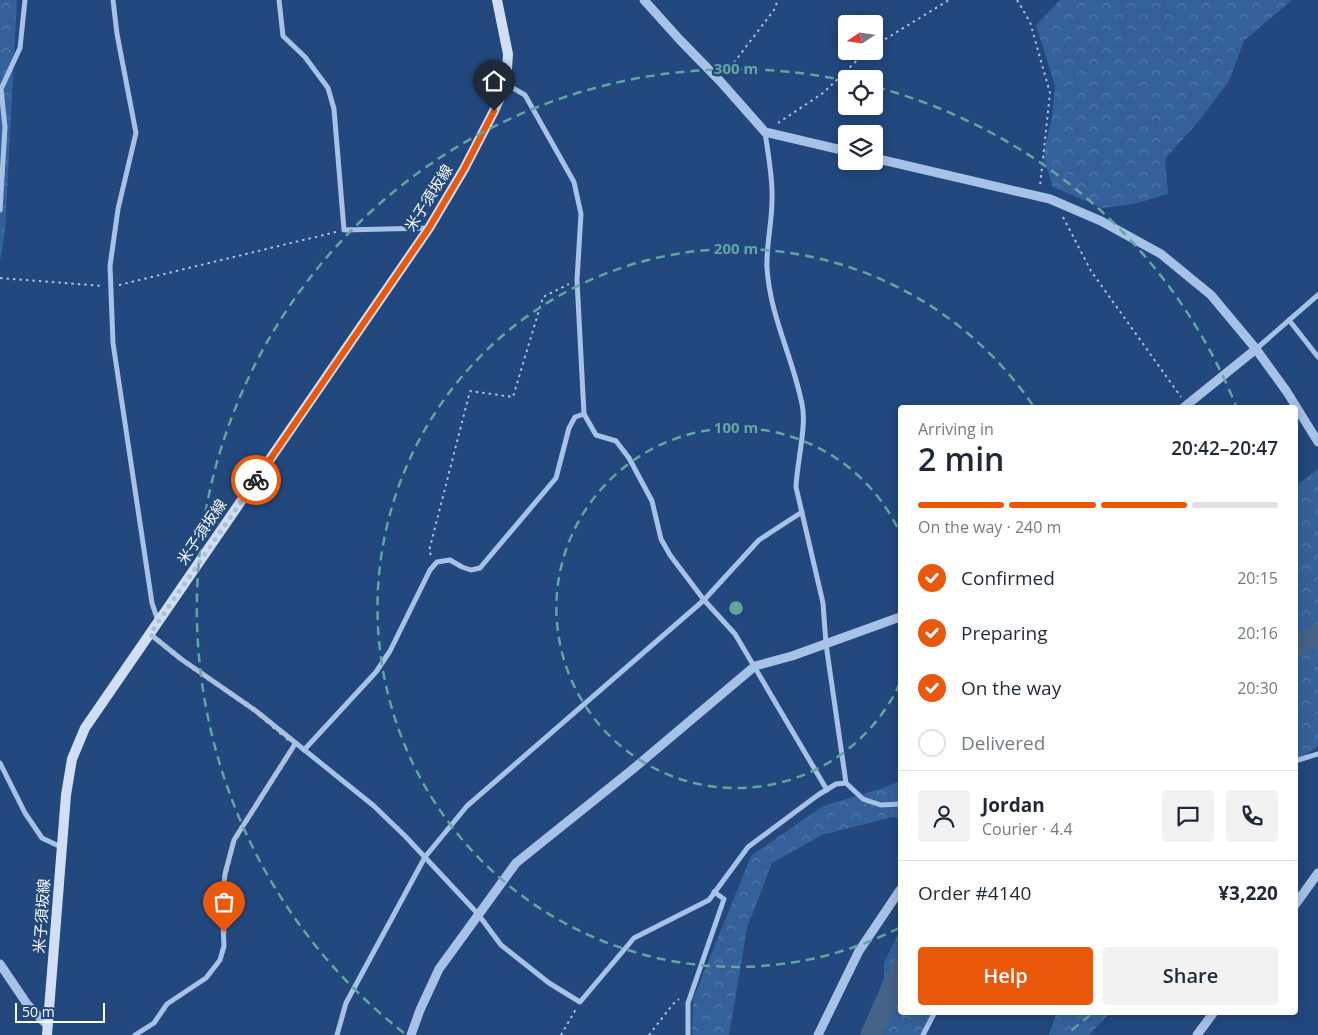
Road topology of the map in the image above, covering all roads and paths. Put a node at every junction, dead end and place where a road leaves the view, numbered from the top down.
1 (25, 0) edge
2 (113, 0) edge
3 (279, 0) edge
4 (497, 0) edge
5 (644, 0) edge
6 (778, 0) edge
7 (949, 0) edge
8 (1016, 0) edge
9 (883, 40) edge
10 (858, 60) edge
11 (720, 81) junction
12 (506, 84) junction
13 (765, 132) junction
14 (838, 149) edge
15 (883, 160) edge
16 (1039, 197) junction
17 (1055, 201) junction
18 (0, 210) edge
19 (429, 228) junction
20 (344, 230) junction
21 (0, 278) edge
22 (577, 280) junction
23 (110, 287) junction
24 (1318, 295) edge
25 (1289, 320) junction
26 (1256, 349) junction
27 (1318, 357) edge
28 (1184, 405) edge
29 (1186, 405) edge
30 (1294, 405) edge
31 (1298, 411) edge
32 (584, 414) junction
33 (1318, 442) edge
34 (802, 512) junction
35 (437, 562) junction
36 (704, 600) junction
37 (898, 619) edge
38 (158, 622) junction
39 (150, 634) junction
40 (826, 644) junction
41 (755, 666) junction
42 (295, 744) junction
43 (304, 750) junction
44 (1318, 754) edge
45 (1298, 760) edge
46 (0, 763) edge
47 (846, 784) junction
48 (827, 790) junction
49 (898, 804) edge
50 (62, 847) junction
51 (425, 857) junction
52 (1318, 873) edge
53 (714, 892) junction
54 (898, 893) edge
55 (1298, 901) edge
56 (478, 914) junction
57 (0, 964) edge
58 (693, 989) junction
59 (580, 1002) junction
60 (934, 1015) edge
61 (1212, 1015) edge
62 (47, 1030) edge
63 (135, 1035) edge
64 (337, 1035) edge
65 (410, 1035) edge
66 (561, 1035) edge
67 (649, 1035) edge
68 (688, 1035) edge
69 (818, 1035) edge
70 (924, 1035) edge
71 (1197, 1035) edge

1 - 18 street
2 - 23 street
3 - 20 street
4 - 12 main road, 米子須坂線
5 - 11 street
6 - 11 path
7 - 9 path
8 - 16 path
10 - 13 path
11 - 13 street
12 - 19 main road, 米子須坂線
12 - 22 street
13 - 14 street
13 - 34 street
15 - 16 street
16 - 17 street
17 - 26 street
17 - 28 path
19 - 20 street
19 - 38 main road, 米子須坂線
20 - 23 path
21 - 23 path
22 - 32 street
22 - 35 path
23 - 38 street
24 - 25 street
25 - 26 street
25 - 27 street
26 - 29 street
26 - 30 street
31 - 33 street
32 - 35 street
32 - 36 street
34 - 36 street
34 - 40 street
35 - 43 street
36 - 41 street
36 - 51 street
37 - 40 street
38 - 39 main road, 米子須坂線
39 - 42 street
39 - 50 main road, 米子須坂線
40 - 41 street
40 - 47 street
41 - 48 street
41 - 56 street
42 - 43 street
42 - 63 street
43 - 51 street
44 - 45 street
46 - 50 street
47 - 48 street
47 - 49 street
48 - 53 street
50 - 62 main road, 米子須坂線
51 - 56 street
51 - 64 street
52 - 55 street
53 - 58 street
53 - 59 street
54 - 69 street
56 - 59 street
56 - 65 street
57 - 62 street
58 - 67 path
58 - 68 street
59 - 66 path
60 - 70 street
61 - 71 street

